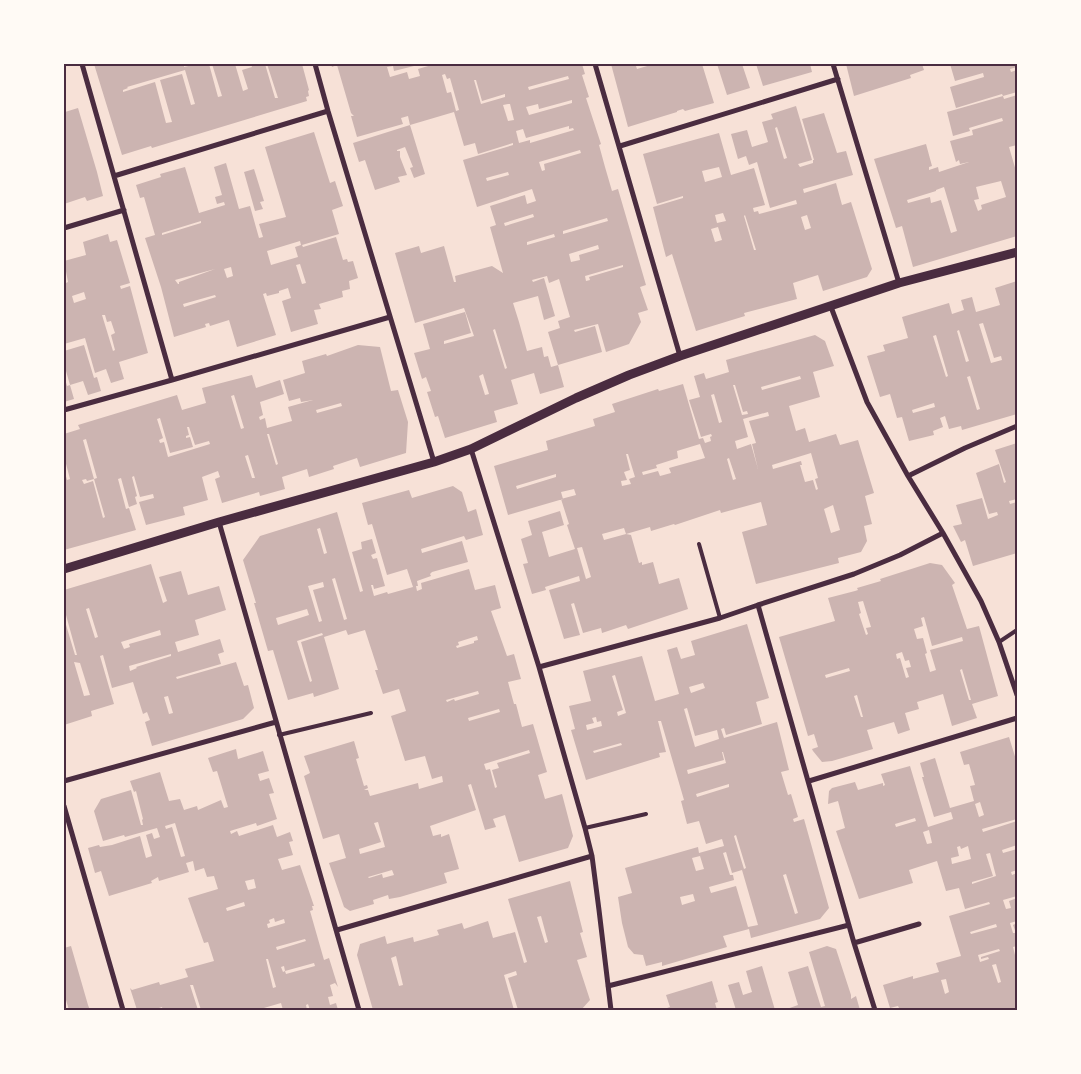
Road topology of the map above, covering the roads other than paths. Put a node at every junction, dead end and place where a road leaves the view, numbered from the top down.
1 (82, 64) edge
2 (315, 64) edge
3 (595, 64) edge
4 (833, 64) edge
5 (838, 79) junction
6 (328, 111) junction
7 (620, 146) junction
8 (114, 176) junction
9 (124, 210) junction
10 (64, 228) edge
11 (1017, 252) edge
12 (899, 283) junction
13 (831, 307) junction
14 (390, 317) junction
15 (680, 356) junction
16 (172, 380) junction
17 (64, 410) edge
18 (1017, 426) edge
19 (471, 449) junction
20 (434, 462) junction
21 (908, 476) junction
22 (219, 522) junction
23 (943, 533) junction
24 (699, 544) dead end
25 (64, 569) edge
26 (758, 605) junction
27 (720, 618) junction
28 (1017, 630) edge
29 (999, 642) junction
30 (539, 667) junction
31 (1017, 696) edge
32 (371, 713) dead end
33 (1017, 718) edge
34 (276, 722) junction
35 (279, 735) junction
36 (64, 781) edge
37 (809, 781) junction
38 (64, 806) edge
39 (646, 814) dead end
40 (585, 828) junction
41 (592, 856) junction
42 (919, 924) dead end
43 (850, 925) junction
44 (337, 930) junction
45 (854, 943) junction
46 (608, 986) junction
47 (123, 1010) edge
48 (359, 1010) edge
49 (611, 1010) edge
50 (875, 1010) edge

1 - 8 street
2 - 6 street
3 - 7 street
4 - 5 street
5 - 7 street
5 - 12 street
6 - 8 street
6 - 14 street
7 - 15 street
8 - 9 street
9 - 10 street
9 - 16 street
11 - 12 street
12 - 13 street
13 - 15 street
13 - 21 street
14 - 16 street
14 - 20 street
15 - 19 street
16 - 17 street
18 - 21 street
19 - 20 street
19 - 30 street
20 - 22 street
21 - 23 street
22 - 25 street
22 - 34 street
23 - 26 street
23 - 29 street
24 - 27 lane
26 - 27 street
26 - 37 street
27 - 30 street
28 - 29 lane
29 - 31 street
30 - 40 street
32 - 35 lane
33 - 37 street
34 - 35 street
34 - 36 street
35 - 44 street
37 - 43 street
38 - 47 street
39 - 40 lane
40 - 41 street
41 - 44 street
41 - 46 street
42 - 45 street
43 - 45 street
43 - 46 street
44 - 48 street
45 - 50 street
46 - 49 street

